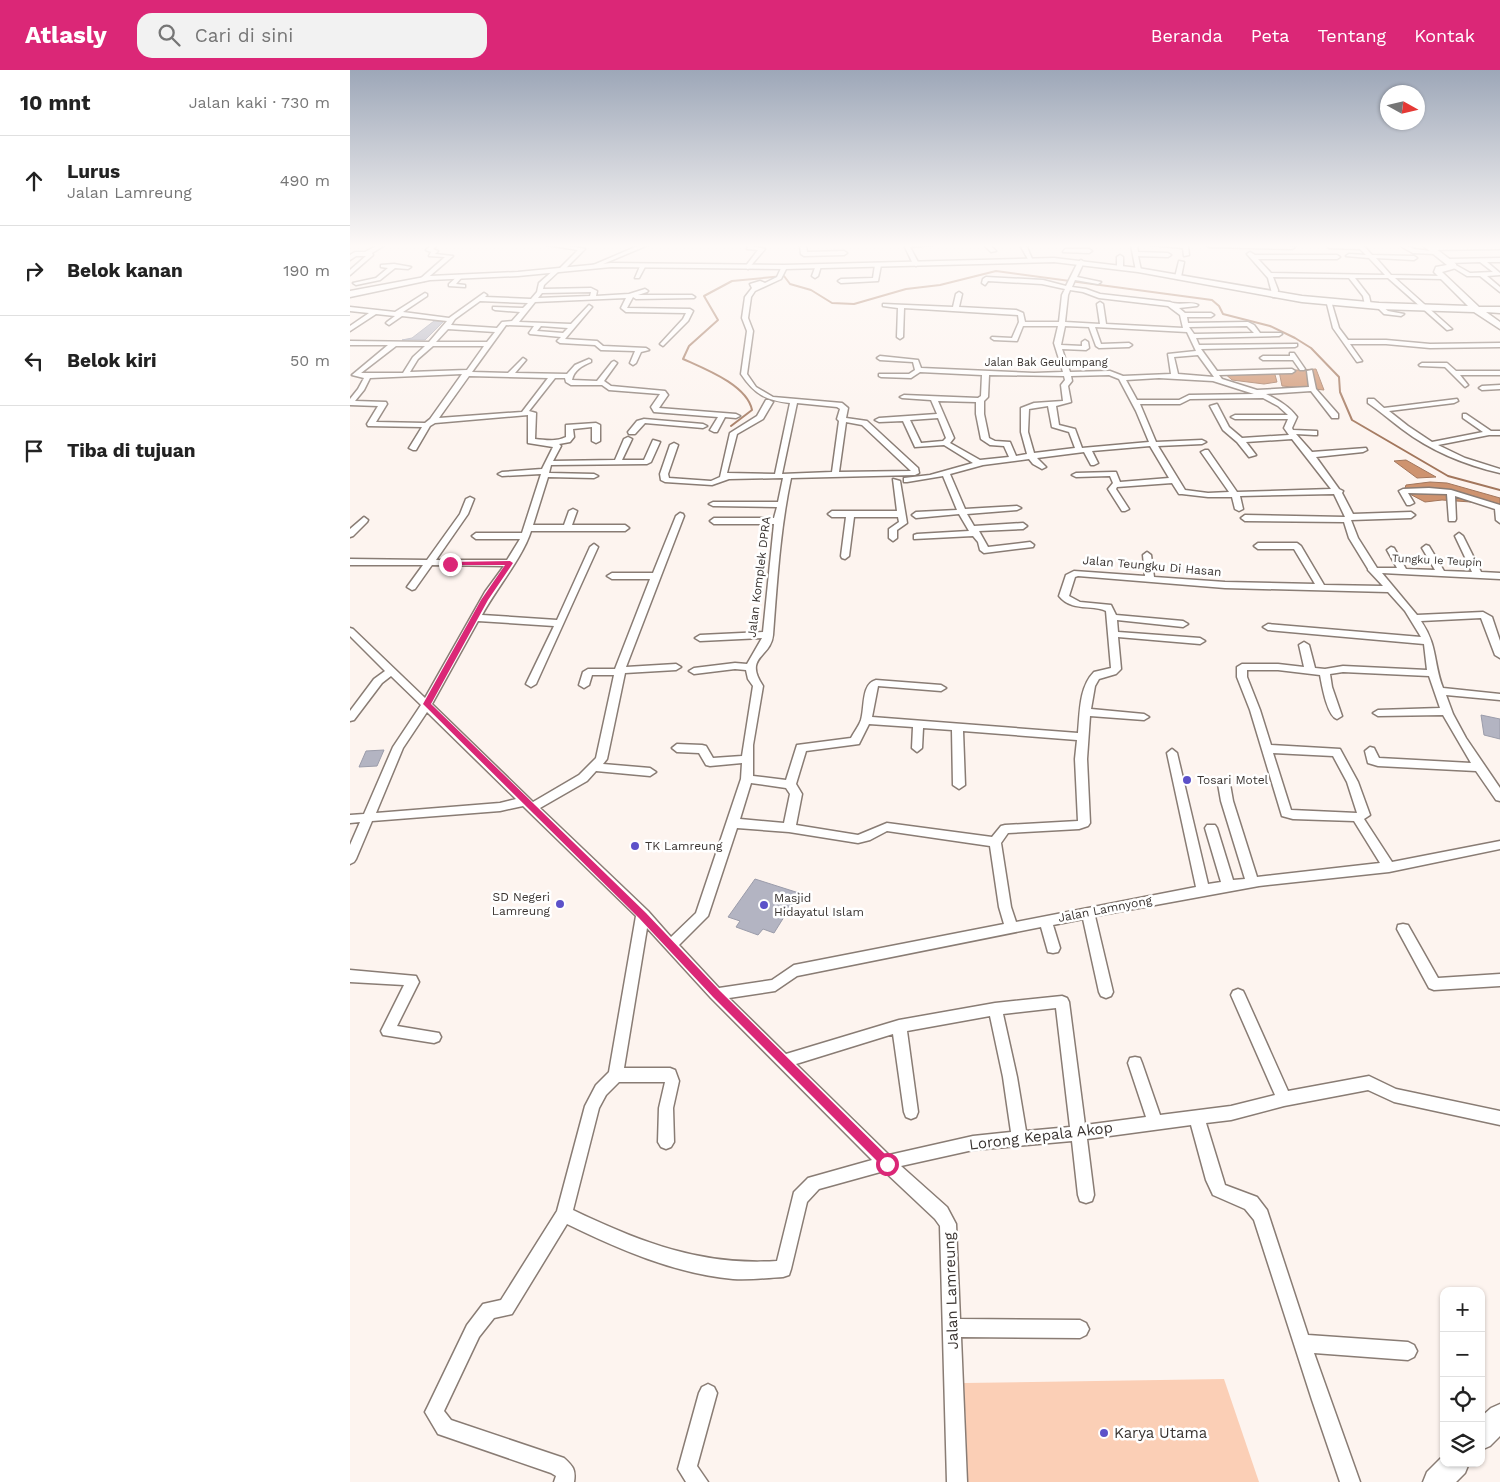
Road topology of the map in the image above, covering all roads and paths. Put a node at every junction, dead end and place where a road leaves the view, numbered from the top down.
1 (365, 311) edge
2 (403, 311) edge
3 (461, 311) edge
4 (522, 311) edge
5 (586, 311) edge
6 (683, 311) edge
7 (746, 311) edge
8 (901, 311) edge
9 (986, 311) edge
10 (1065, 311) edge
11 (1101, 311) edge
12 (1179, 311) edge
13 (1331, 311) edge
14 (1384, 311) edge
15 (1430, 311) edge
16 (1478, 311) edge
17 (374, 312) junction
18 (399, 314) junction
19 (1401, 314) dead end
20 (1183, 315) junction
21 (1211, 315) dead end
22 (451, 319) junction
23 (515, 322) junction
24 (1022, 323) junction
25 (389, 324) dead end
26 (539, 324) junction
27 (1062, 324) junction
28 (1091, 324) junction
29 (1102, 325) junction
30 (572, 326) junction
31 (1500, 326) edge
32 (447, 327) junction
33 (1185, 327) junction
34 (350, 329) edge
35 (1449, 329) dead end
36 (499, 330) junction
37 (1279, 334) dead end
38 (565, 335) junction
39 (1258, 335) junction
40 (1192, 336) junction
41 (900, 337) dead end
42 (994, 338) dead end
43 (1126, 339) junction
44 (1085, 342) dead end
45 (1346, 342) junction
46 (350, 343) edge
47 (394, 344) junction
48 (431, 344) junction
49 (489, 344) junction
50 (663, 344) dead end
51 (1500, 345) edge
52 (1254, 346) junction
53 (1295, 346) dead end
54 (1058, 347) junction
55 (1198, 350) junction
56 (880, 358) dead end
57 (1263, 358) junction
58 (523, 360) dead end
59 (588, 361) dead end
60 (1359, 361) dead end
61 (614, 363) dead end
62 (633, 363) dead end
63 (1422, 364) dead end
64 (1272, 369) dead end
65 (918, 370) junction
66 (1292, 371) dead end
67 (466, 373) junction
68 (986, 373) junction
69 (1454, 373) junction
70 (1500, 373) edge
71 (406, 374) junction
72 (510, 375) junction
73 (882, 375) dead end
74 (1066, 375) junction
75 (368, 376) junction
76 (553, 376) junction
77 (569, 376) junction
78 (1175, 376) junction
79 (1217, 376) junction
80 (1122, 378) junction
81 (1277, 381) dead end
82 (599, 383) junction
83 (1465, 385) dead end
84 (1500, 387) edge
85 (1313, 388) junction
86 (1482, 388) dead end
87 (937, 389) dead end
88 (1284, 390) junction
89 (1258, 392) junction
90 (1266, 396) junction
91 (904, 397) dead end
92 (770, 399) junction
93 (934, 399) junction
94 (980, 400) junction
95 (1454, 401) dead end
96 (794, 402) junction
97 (1136, 402) junction
98 (1393, 402) dead end
99 (350, 403) edge
100 (1052, 406) junction
101 (1214, 406) dead end
102 (1377, 406) junction
103 (656, 410) junction
104 (530, 414) junction
105 (723, 415) junction
106 (736, 416) dead end
107 (940, 416) junction
108 (1335, 416) dead end
109 (1466, 416) dead end
110 (1235, 417) dead end
111 (1293, 417) junction
112 (570, 418) dead end
113 (905, 418) junction
114 (841, 420) junction
115 (880, 420) dead end
116 (644, 421) junction
117 (430, 423) junction
118 (703, 426) dead end
119 (569, 427) junction
120 (714, 430) dead end
121 (1314, 433) dead end
122 (1489, 433) junction
123 (1292, 434) junction
124 (1500, 434) edge
125 (1240, 440) junction
126 (596, 441) dead end
127 (656, 442) dead end
128 (1202, 442) dead end
129 (945, 443) junction
130 (553, 444) junction
131 (1153, 444) junction
132 (1431, 444) junction
133 (674, 445) dead end
134 (413, 448) dead end
135 (893, 448) junction
136 (1083, 450) junction
137 (1362, 450) dead end
138 (1205, 452) dead end
139 (1032, 455) junction
140 (1252, 455) dead end
141 (1310, 455) junction
142 (1014, 458) junction
143 (617, 463) junction
144 (981, 463) junction
145 (1094, 463) dead end
146 (1042, 467) dead end
147 (546, 469) junction
148 (1500, 471) edge
149 (946, 473) junction
150 (502, 474) dead end
151 (1076, 475) dead end
152 (594, 476) dead end
153 (728, 476) junction
154 (835, 476) junction
155 (783, 478) junction
156 (896, 478) junction
157 (1174, 480) junction
158 (1117, 484) junction
159 (1339, 492) junction
160 (1451, 492) junction
161 (1235, 494) junction
162 (470, 499) dead end
163 (1410, 503) dead end
164 (713, 504) dead end
165 (781, 505) junction
166 (1016, 508) dead end
167 (1499, 508) edge
168 (1125, 509) dead end
169 (1239, 509) dead end
170 (573, 511) dead end
171 (962, 512) junction
172 (832, 514) dead end
173 (850, 514) junction
174 (902, 514) junction
175 (916, 515) dead end
176 (1411, 515) dead end
177 (680, 516) dead end
178 (1245, 518) dead end
179 (1348, 519) junction
180 (1452, 519) dead end
181 (364, 520) dead end
182 (1500, 520) edge
183 (714, 521) dead end
184 (778, 521) junction
185 (1023, 526) dead end
186 (567, 528) junction
187 (625, 528) dead end
188 (974, 531) junction
189 (527, 532) junction
190 (350, 534) edge
191 (476, 536) dead end
192 (1459, 536) dead end
193 (917, 537) dead end
194 (893, 538) dead end
195 (1030, 545) dead end
196 (1258, 546) dead end
197 (594, 547) dead end
198 (1426, 548) dead end
199 (1391, 550) dead end
200 (1146, 555) dead end
201 (845, 556) dead end
202 (350, 562) edge
203 (428, 563) junction
204 (510, 563) junction
205 (1372, 570) junction
206 (1403, 571) junction
207 (1441, 573) junction
208 (1478, 575) junction
209 (612, 576) dead end
210 (656, 576) junction
211 (1500, 576) edge
212 (1134, 578) junction
213 (1150, 579) junction
214 (1320, 586) junction
215 (412, 587) dead end
216 (1130, 588) dead end
217 (1389, 589) junction
218 (1112, 617) junction
219 (476, 618) junction
220 (1413, 618) junction
221 (560, 623) junction
222 (1183, 624) dead end
223 (1268, 627) dead end
224 (350, 631) edge
225 (1112, 634) junction
226 (768, 636) junction
227 (700, 638) dead end
228 (1200, 641) dead end
229 (1428, 641) junction
230 (1304, 645) dead end
231 (1500, 655) edge
232 (676, 667) dead end
233 (750, 667) junction
234 (694, 670) dead end
235 (1310, 670) junction
236 (392, 671) junction
237 (620, 671) junction
238 (1325, 672) junction
239 (1433, 673) junction
240 (531, 684) dead end
241 (584, 685) dead end
242 (941, 688) dead end
243 (1440, 691) junction
244 (1500, 697) edge
245 (427, 704) junction
246 (1446, 711) junction
247 (1084, 712) junction
248 (1378, 713) dead end
249 (1337, 716) dead end
250 (1144, 717) dead end
251 (350, 718) edge
252 (866, 720) junction
253 (918, 724) junction
254 (957, 727) junction
255 (1081, 737) junction
256 (677, 748) dead end
257 (917, 748) dead end
258 (1266, 749) junction
259 (1370, 751) dead end
260 (1172, 753) dead end
261 (747, 759) junction
262 (596, 767) junction
263 (1479, 767) junction
264 (650, 772) dead end
265 (747, 779) junction
266 (790, 784) junction
267 (1224, 784) dead end
268 (959, 785) dead end
269 (1500, 797) edge
270 (529, 804) junction
271 (1357, 816) junction
272 (368, 817) junction
273 (350, 819) edge
274 (732, 822) junction
275 (789, 828) junction
276 (1211, 828) dead end
277 (995, 842) junction
278 (1500, 845) edge
279 (350, 859) edge
280 (1389, 867) junction
281 (1252, 882) junction
282 (1228, 886) junction
283 (1203, 890) junction
284 (1088, 912) junction
285 (643, 915) junction
286 (1045, 920) junction
287 (1011, 927) junction
288 (1403, 929) dead end
289 (671, 945) junction
290 (1053, 948) dead end
291 (350, 976) edge
292 (1500, 980) edge
293 (1106, 992) dead end
294 (716, 994) junction
295 (1238, 995) dead end
296 (995, 1009) junction
297 (899, 1026) junction
298 (434, 1037) dead end
299 (784, 1061) junction
300 (1135, 1063) dead end
301 (616, 1075) junction
302 (1284, 1099) junction
303 (911, 1112) dead end
304 (1197, 1118) junction
305 (1500, 1118) edge
306 (1155, 1122) junction
307 (1080, 1133) junction
308 (1019, 1138) junction
309 (666, 1142) dead end
310 (887, 1164) junction
311 (1086, 1195) dead end
312 (564, 1214) junction
313 (952, 1328) junction
314 (1080, 1329) dead end
315 (1302, 1343) junction
316 (1408, 1351) dead end
317 (708, 1393) dead end
318 (1500, 1418) edge
319 (1485, 1433) edge
320 (1451, 1467) edge
321 (564, 1482) edge
322 (698, 1482) edge
323 (957, 1482) edge
324 (1350, 1482) edge
325 (1437, 1482) edge

1 - 17 street
2 - 18 street
3 - 22 street
4 - 23 street
5 - 30 street
6 - 50 street
7 - 92 street
8 - 41 street
9 - 24 street
10 - 27 street
11 - 29 street
12 - 20 street
13 - 45 street
14 - 19 street
15 - 35 street
16 - 31 street
17 - 18 street
17 - 34 street
18 - 22 street
18 - 25 street
20 - 21 street
20 - 33 street
22 - 32 street
23 - 26 street
23 - 36 street
24 - 27 street
24 - 42 street
26 - 30 street
26 - 38 street
27 - 28 street
27 - 54 street
28 - 29 street
28 - 43 street
29 - 43 street
30 - 38 street
32 - 36 street
32 - 48 street
33 - 39 street
33 - 40 street
33 - 43 street
36 - 49 street
37 - 39 street
38 - 62 street
39 - 40 street
40 - 55 street
44 - 54 street
45 - 51 street
45 - 60 street
46 - 47 street
47 - 48 street
47 - 75 street
48 - 49 street
48 - 71 street
49 - 67 street
52 - 53 street
52 - 55 street
52 - 57 street
54 - 74 street
55 - 78 street
55 - 79 street
56 - 65 street
57 - 64 street
57 - 85 street
58 - 72 street
59 - 77 street
61 - 82 street
63 - 69 street
65 - 68 street, Jalan Bak Geulumpang
65 - 73 street, Jalan Bak Geulumpang
66 - 79 street
67 - 71 street
67 - 72 street
67 - 117 street
68 - 74 street, Jalan Bak Geulumpang
68 - 94 street
69 - 70 street
69 - 83 street
71 - 75 street
72 - 76 street
74 - 80 street, Jalan Bak Geulumpang
74 - 100 street
75 - 99 street
76 - 77 street
76 - 104 street
77 - 82 street
78 - 79 street, Jalan Bak Geulumpang
78 - 80 street, Jalan Bak Geulumpang
79 - 89 street, Jalan Bak Geulumpang
80 - 97 street
81 - 88 street
82 - 103 street
84 - 86 street
85 - 88 street
85 - 108 street
87 - 93 street
88 - 89 street
89 - 90 street, Jalan Bak Geulumpang
90 - 97 street
90 - 111 street, Jalan Bak Geulumpang
91 - 93 street
92 - 96 street
92 - 153 street
93 - 94 street
93 - 107 street
94 - 142 street
95 - 102 street
96 - 114 street
96 - 155 street, Jalan Komplek DPRA
97 - 131 street
98 - 102 street
99 - 117 street
100 - 136 street
100 - 139 street
101 - 125 street
102 - 132 street
103 - 105 street
103 - 116 street
104 - 117 street
104 - 130 street
105 - 106 street
105 - 120 street
107 - 113 street
107 - 129 street
109 - 122 street
110 - 111 street
111 - 123 street
112 - 119 street
113 - 115 street
113 - 129 street
114 - 135 street
114 - 154 street
116 - 118 street
116 - 143 street
117 - 134 street
119 - 126 street
119 - 130 street
121 - 123 street
122 - 124 street
122 - 132 street
123 - 125 street
123 - 141 street
125 - 140 street
127 - 143 street
128 - 131 street
129 - 144 street
130 - 147 street
131 - 136 street
131 - 157 street
132 - 148 street
133 - 153 street
135 - 156 street
135 - 156 street
136 - 139 street
136 - 145 street
137 - 141 street
138 - 161 street
139 - 142 street
139 - 146 street
141 - 159 street
142 - 144 street
143 - 147 street
144 - 149 street
147 - 150 street
147 - 152 street
147 - 189 street
149 - 156 street
149 - 171 street
151 - 158 street
153 - 155 street
154 - 155 street
154 - 156 street
155 - 156 street
155 - 165 street, Jalan Komplek DPRA
156 - 174 street
157 - 158 street
157 - 161 street
158 - 168 street
159 - 161 street
159 - 179 street
160 - 163 street
160 - 167 street
160 - 180 street
161 - 169 street
162 - 203 street
164 - 165 street
165 - 184 street, Jalan Komplek DPRA
166 - 171 street
167 - 182 street
170 - 186 street
171 - 175 street
171 - 188 street
172 - 173 street
173 - 174 street
173 - 201 street
174 - 194 street
176 - 179 street
177 - 210 street
178 - 179 street
179 - 205 street
181 - 190 street
183 - 184 street
184 - 226 street, Jalan Komplek DPRA
185 - 188 street
186 - 187 street
186 - 189 street
188 - 193 street
188 - 195 street
189 - 191 street
189 - 204 street
192 - 208 street
196 - 214 street
197 - 221 street
198 - 207 street
199 - 206 street
200 - 213 street
202 - 203 street
203 - 204 street
203 - 215 street
204 - 219 street
205 - 206 street, Tungku Ie Teupin
205 - 217 street
206 - 207 street, Tungku Ie Teupin
207 - 208 street, Tungku Ie Teupin
208 - 211 street, Tungku Ie Teupin
209 - 210 street
210 - 237 street
212 - 213 street, Jalan Teungku Di Hasan
212 - 216 street
212 - 218 street, Jalan Teungku Di Hasan
213 - 214 street, Jalan Teungku Di Hasan
214 - 217 street, Jalan Teungku Di Hasan
217 - 220 street
218 - 222 street
218 - 225 street
219 - 221 street
219 - 245 street
220 - 229 street
220 - 231 street
221 - 240 street
223 - 229 street
224 - 236 street, Jalan Lamreung
225 - 228 street
225 - 247 street
226 - 227 street
226 - 233 street, Jalan Komplek DPRA
229 - 239 street
230 - 235 street
232 - 237 street
233 - 234 street
233 - 261 street
235 - 238 street
235 - 258 street
236 - 245 street, Jalan Lamreung
236 - 251 street
237 - 241 street
237 - 262 street
238 - 239 street
238 - 249 street
239 - 243 street
242 - 252 street
243 - 244 street
243 - 246 street
245 - 270 street, Jalan Lamreung
245 - 272 street
246 - 248 street
246 - 263 street
247 - 250 street
247 - 255 street
252 - 253 street
252 - 266 street
253 - 254 street
253 - 257 street
254 - 255 street
254 - 268 street
255 - 277 street
256 - 261 street
258 - 271 street
258 - 271 street
259 - 263 street
260 - 283 street
261 - 265 street
262 - 264 street
262 - 270 street
263 - 269 street
265 - 266 street
265 - 274 street
266 - 275 street
267 - 281 street
270 - 272 street
270 - 285 street, Jalan Lamreung
271 - 280 street
272 - 273 street
272 - 279 street
274 - 275 street
274 - 289 street
275 - 277 street
276 - 282 street
277 - 287 street
278 - 280 street, Jalan Lamnyong
280 - 281 street, Jalan Lamnyong
281 - 282 street, Jalan Lamnyong
282 - 283 street, Jalan Lamnyong
283 - 284 street, Jalan Lamnyong
284 - 286 street, Jalan Lamnyong
284 - 293 street
285 - 289 street, Jalan Lamreung
285 - 301 street
286 - 287 street, Jalan Lamnyong
286 - 290 street
287 - 294 street, Jalan Lamnyong
288 - 292 street
289 - 294 street, Jalan Lamreung
291 - 298 street
294 - 299 street, Jalan Lamreung
295 - 302 street
296 - 297 street
296 - 307 street
296 - 308 street
297 - 299 street
297 - 303 street
299 - 310 street, Jalan Lamreung
300 - 306 street
301 - 309 street
301 - 312 street
302 - 304 street, Lorong Kepala Akop
302 - 305 street, Lorong Kepala Akop
304 - 306 street, Lorong Kepala Akop
304 - 315 street
306 - 307 street, Lorong Kepala Akop
307 - 308 street, Lorong Kepala Akop
307 - 311 street
308 - 310 street, Lorong Kepala Akop
310 - 312 street, Lorong Kepala Akop
310 - 313 street, Jalan Lamreung
312 - 321 street
313 - 314 street
313 - 323 street, Jalan Lamreung
315 - 316 street
315 - 324 street
317 - 322 street
318 - 319 street
320 - 325 street

